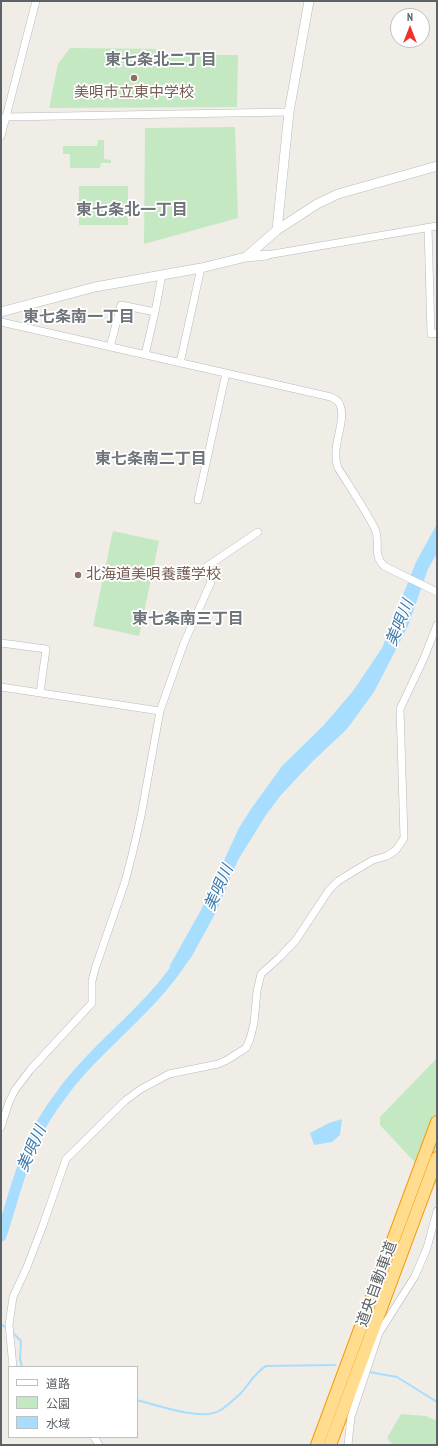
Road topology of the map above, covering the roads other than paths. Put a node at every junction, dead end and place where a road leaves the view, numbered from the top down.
1 (36, 1) edge
2 (309, 1) edge
3 (289, 112) junction
4 (5, 117) junction
5 (1, 136) edge
6 (437, 166) edge
7 (437, 226) edge
8 (428, 227) junction
9 (276, 230) junction
10 (267, 255) joint
11 (246, 257) junction
12 (201, 268) junction
13 (162, 275) junction
14 (1, 312) edge
15 (155, 312) junction
16 (1, 322) edge
17 (437, 333) edge
18 (110, 347) junction
19 (146, 355) junction
20 (180, 363) junction
21 (226, 373) junction
22 (198, 500) dead end
23 (258, 532) dead end
24 (435, 591) edge
25 (437, 625) edge
26 (1, 643) edge
27 (1, 687) edge
28 (40, 693) junction
29 (160, 711) junction
30 (437, 1122) edge
31 (1, 1127) edge
32 (437, 1158) edge
33 (437, 1211) edge
34 (13, 1366) edge
35 (317, 1445) edge
36 (330, 1445) edge
37 (348, 1445) edge

1 - 4 street
2 - 3 street
3 - 4 street
3 - 9 street
4 - 5 street
6 - 9 street
7 - 8 street
8 - 10 street
8 - 17 street
9 - 11 street
10 - 11 street
11 - 12 street
12 - 13 street
12 - 20 street
13 - 14 street
13 - 15 street
15 - 18 street
15 - 19 street
16 - 18 street
18 - 19 street
19 - 20 street
20 - 21 street
21 - 22 street
21 - 24 street
23 - 29 street
25 - 34 street
26 - 28 street
27 - 28 street
28 - 29 street
29 - 31 street
30 - 35 highway, 道央自動車道
32 - 36 highway, 道央自動車道
33 - 37 street

